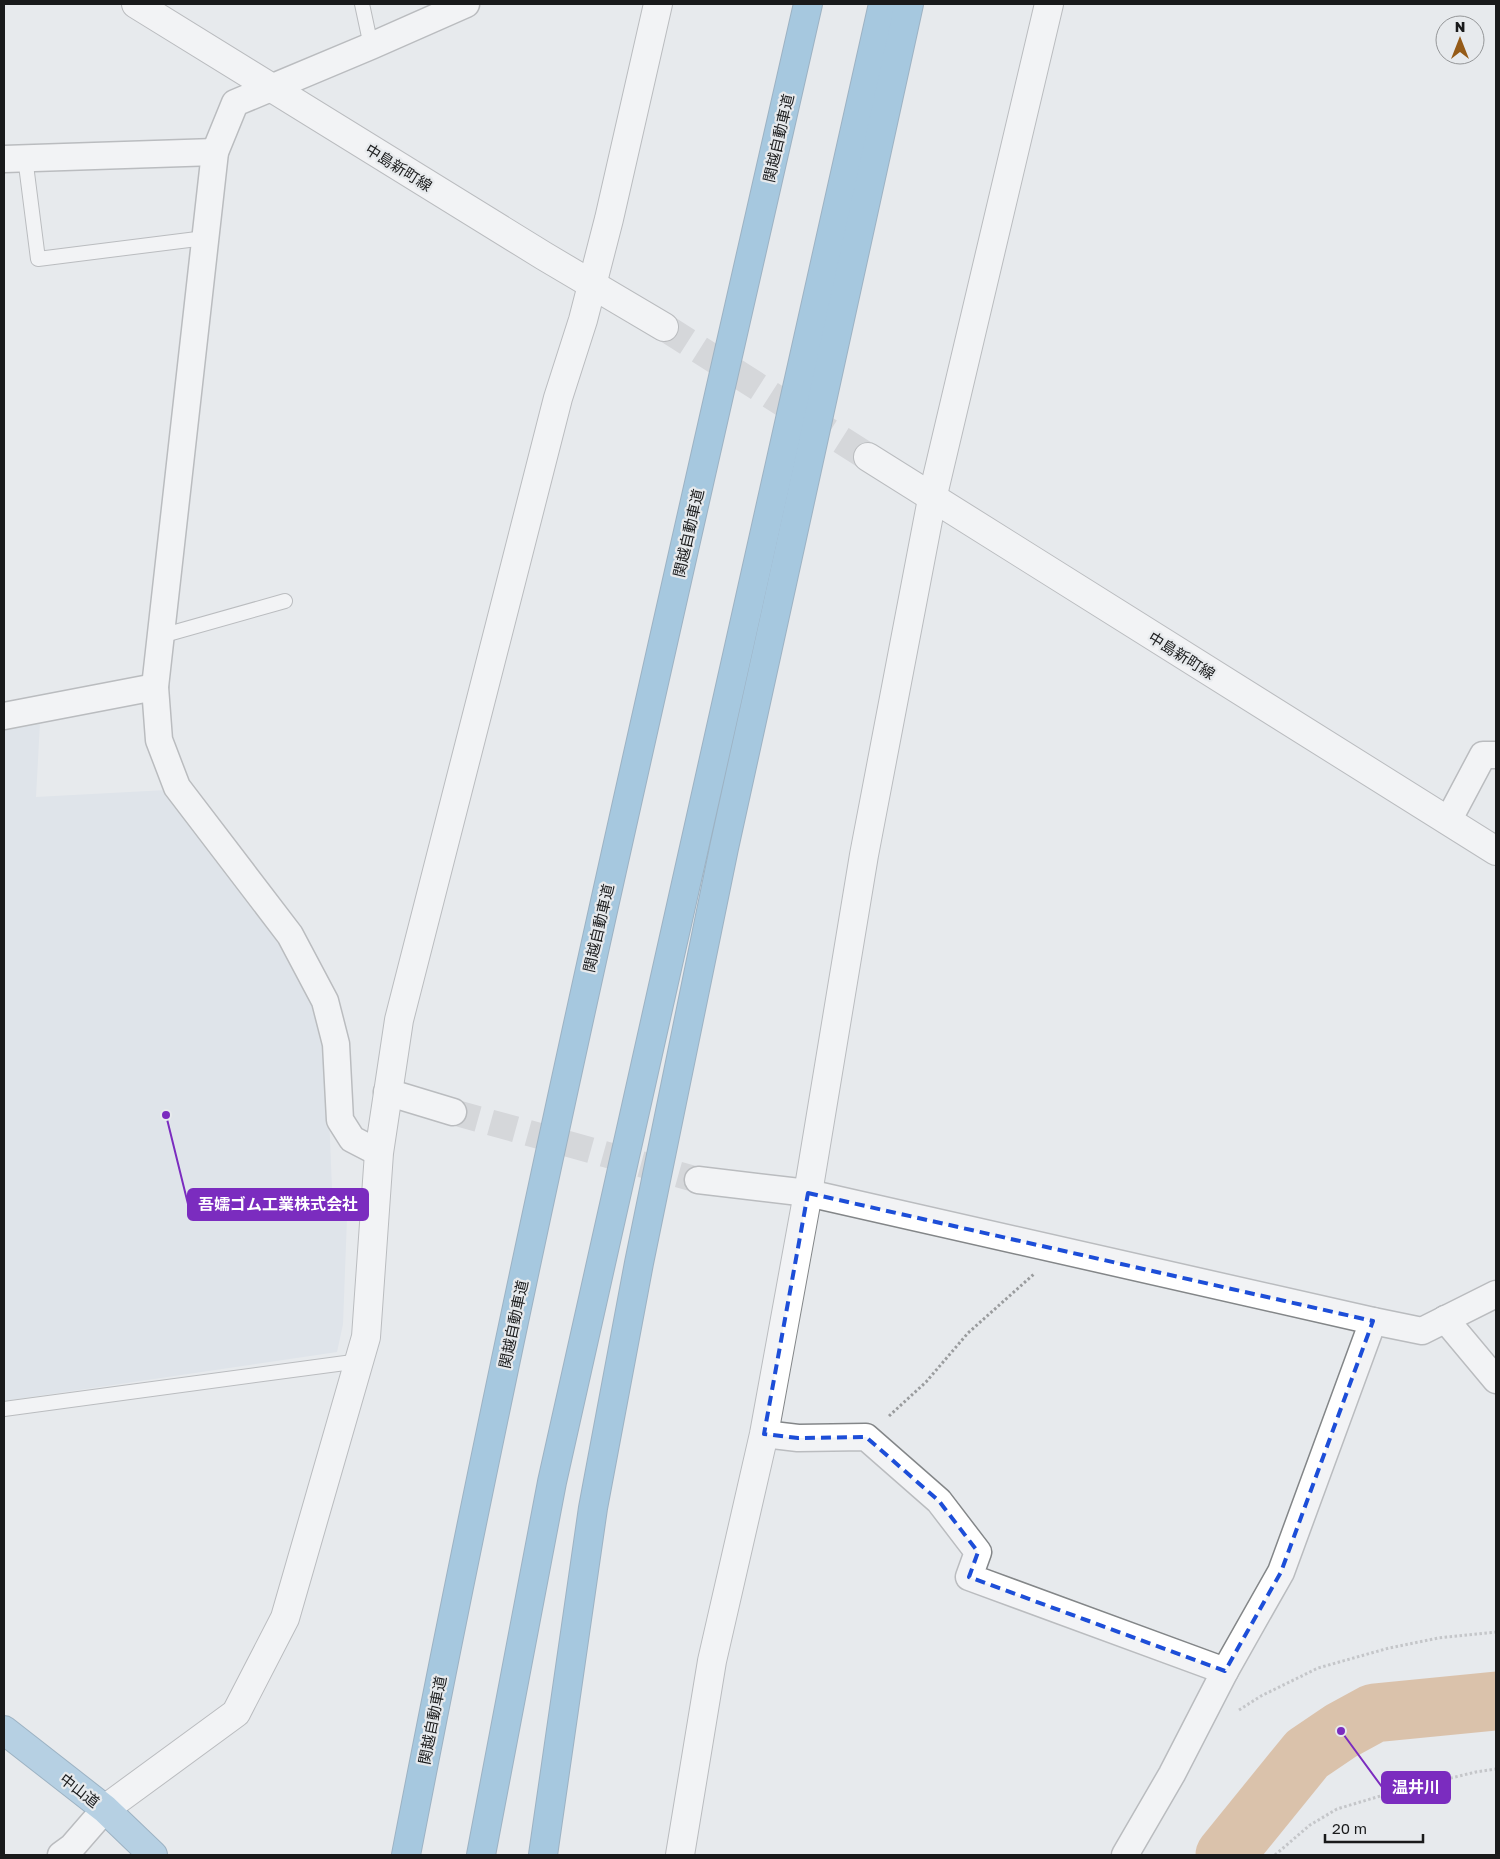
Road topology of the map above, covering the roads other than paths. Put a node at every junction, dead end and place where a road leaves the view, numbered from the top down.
1 (136, 4) edge
2 (362, 4) edge
3 (466, 4) edge
4 (658, 4) edge
5 (808, 4) edge
6 (883, 4) edge
7 (909, 4) edge
8 (1049, 4) edge
9 (371, 46) junction
10 (270, 87) junction
11 (215, 152) junction
12 (15, 158) edge
13 (206, 238) junction
14 (592, 283) junction
15 (664, 327) tunnel mouth
16 (868, 457) tunnel mouth
17 (932, 499) junction
18 (285, 601) dead end
19 (161, 636) junction
20 (155, 688) junction
21 (4, 716) edge
22 (1496, 755) edge
23 (1448, 821) junction
24 (1496, 851) edge
25 (387, 1092) junction
26 (453, 1112) tunnel mouth
27 (379, 1153) junction
28 (698, 1180) tunnel mouth
29 (808, 1193) junction
30 (1496, 1294) edge
31 (1445, 1319) junction
32 (1373, 1322) junction
33 (360, 1361) junction
34 (1496, 1380) edge
35 (4, 1410) edge
36 (764, 1434) junction
37 (1226, 1671) junction
38 (4, 1730) edge
39 (105, 1809) junction
40 (61, 1855) edge
41 (153, 1855) edge
42 (406, 1855) edge
43 (481, 1855) edge
44 (543, 1855) edge
45 (680, 1855) edge
46 (1125, 1855) edge

1 - 10 street, 中島新町線
2 - 9 lane
3 - 9 street
4 - 14 street
5 - 42 highway, 関越自動車道
6 - 43 highway
7 - 44 highway
8 - 17 street
9 - 10 street
10 - 11 street
10 - 14 street, 中島新町線
11 - 12 street
11 - 13 street
12 - 13 lane
13 - 19 street
14 - 15 street, 中島新町線
14 - 25 street
16 - 17 street, 中島新町線
17 - 23 street, 中島新町線
17 - 29 street
18 - 19 lane
19 - 20 street
20 - 21 street
20 - 27 street
22 - 23 street
23 - 24 street, 中島新町線
25 - 26 street
25 - 27 street
27 - 33 street
28 - 29 street
29 - 32 street
29 - 36 street
30 - 31 street
31 - 32 street
31 - 34 street
32 - 37 street
33 - 35 lane
33 - 39 street
36 - 37 street
36 - 45 street
37 - 46 street
38 - 39 highway, 中山道
39 - 40 street
39 - 41 highway, 中山道

